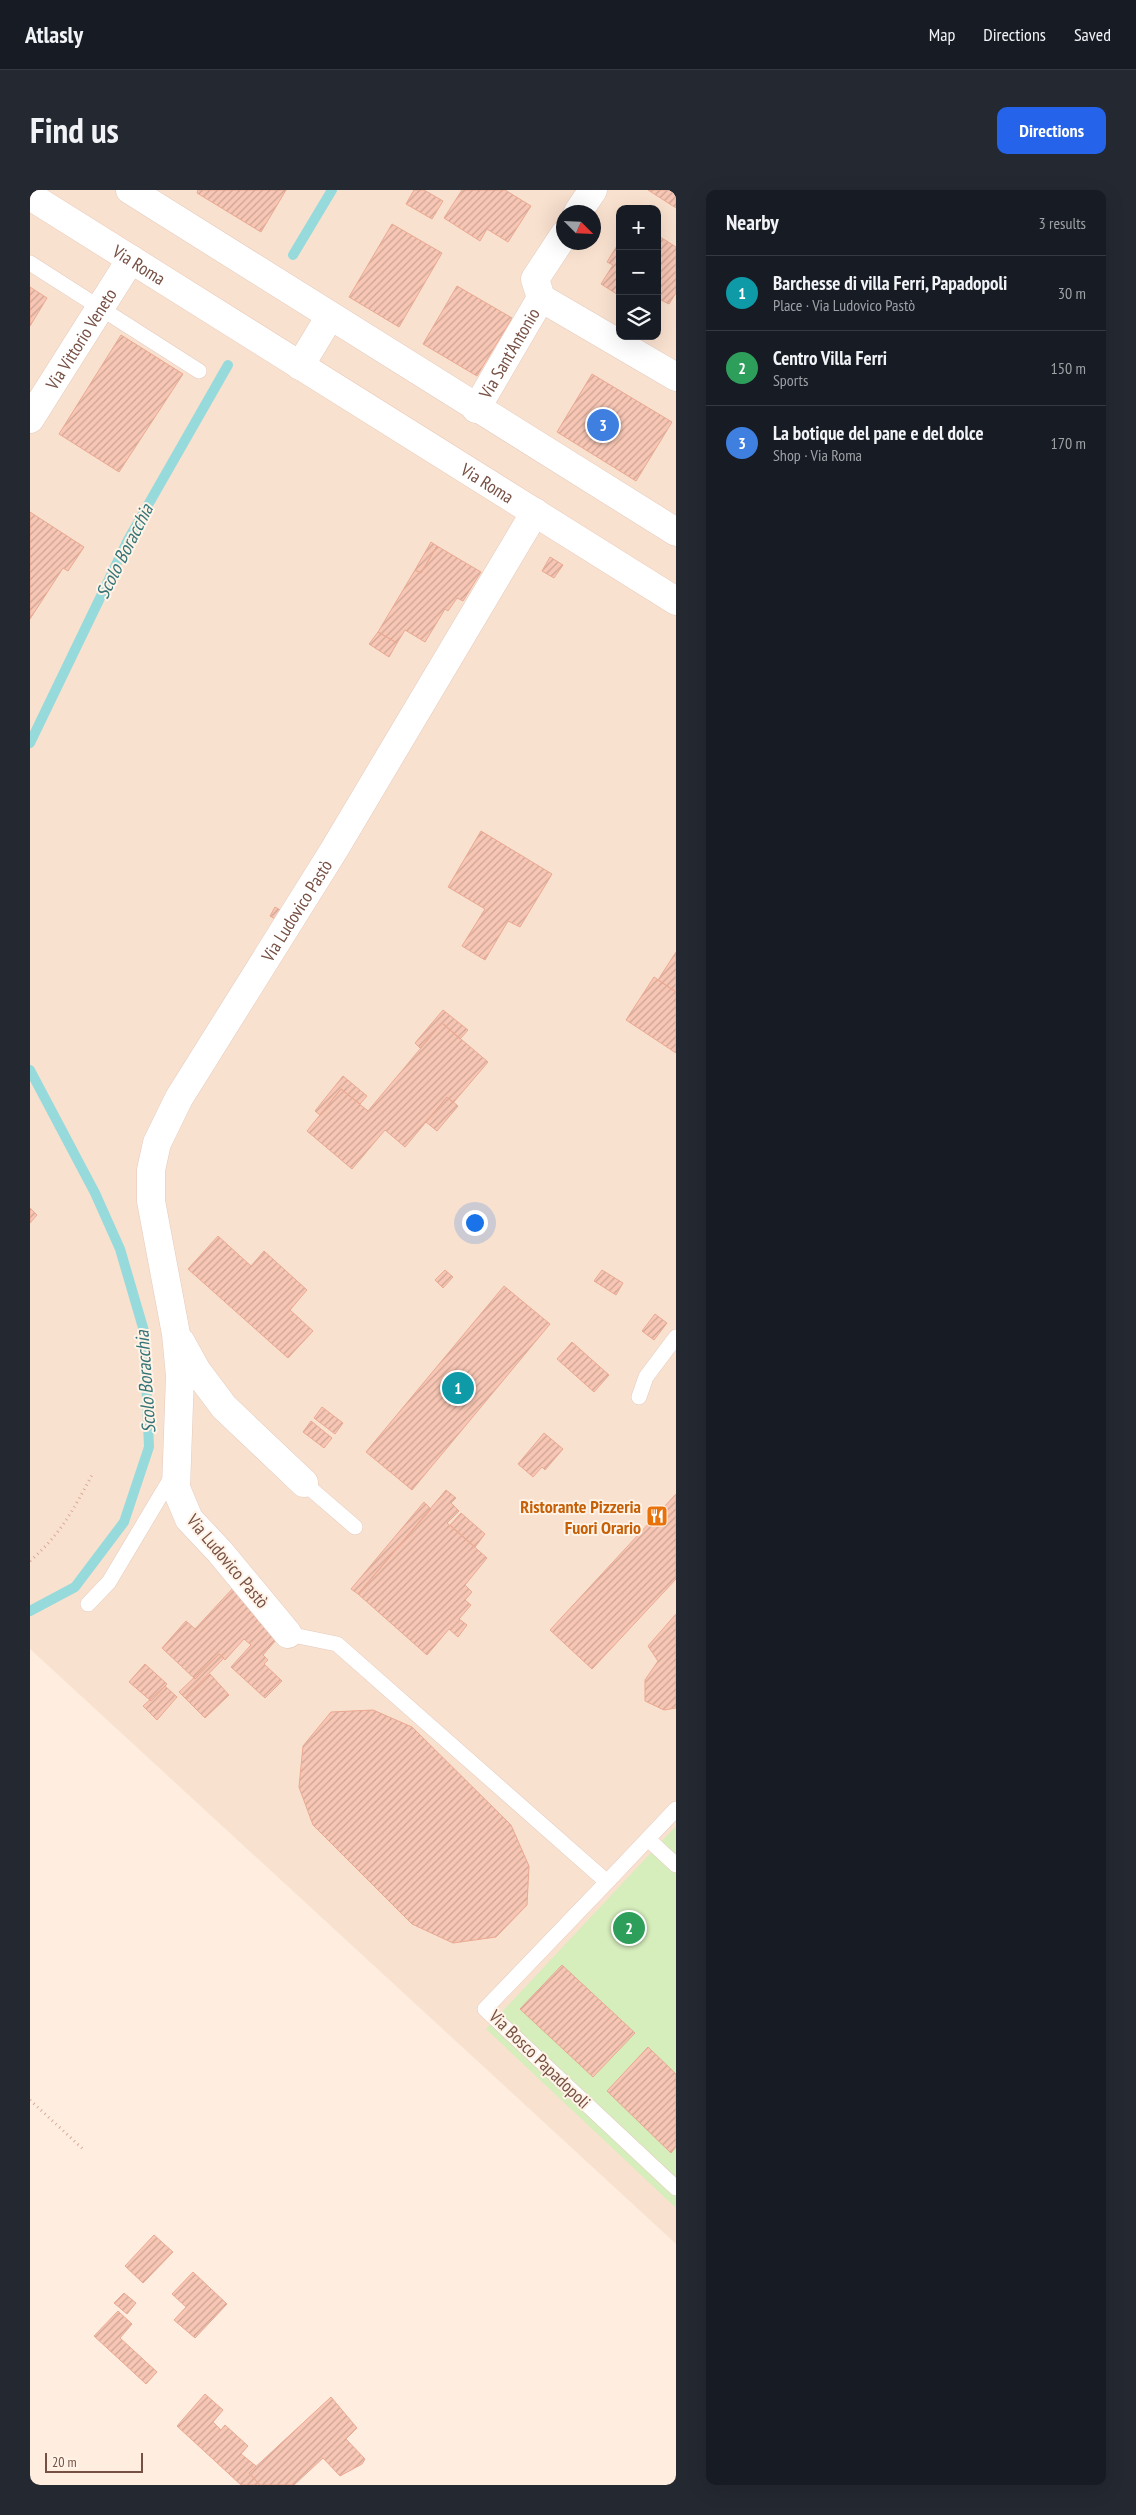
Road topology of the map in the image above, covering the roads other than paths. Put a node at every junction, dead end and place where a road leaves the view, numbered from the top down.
1 (130, 190) edge
2 (593, 190) edge
3 (30, 196) edge
4 (583, 205) edge
5 (556, 247) edge
6 (131, 259) junction
7 (30, 263) edge
8 (541, 298) junction
9 (100, 307) junction
10 (330, 316) junction
11 (300, 366) junction
12 (671, 369) edge
13 (199, 370) dead end
14 (476, 409) junction
15 (30, 418) edge
16 (535, 512) junction
17 (676, 532) edge
18 (676, 601) edge
19 (176, 1334) junction
20 (676, 1337) edge
21 (640, 1397) dead end
22 (178, 1468) junction
23 (304, 1483) joint
24 (355, 1527) dead end
25 (88, 1604) dead end
26 (288, 1634) joint
27 (676, 1809) edge
28 (648, 1840) junction
29 (676, 1865) edge
30 (607, 1882) junction
31 (676, 2188) edge

1 - 10 street
2 - 4 street
3 - 6 street, Via Roma
5 - 8 street, Via Sant'Antonio
6 - 9 street, Via Vittorio Veneto
6 - 11 street, Via Roma
7 - 9 lane
8 - 12 street, Via Sant'Antonio
8 - 14 street, Via Sant'Antonio
9 - 13 lane
9 - 15 street, Via Vittorio Veneto
10 - 11 street
10 - 14 street
11 - 16 street, Via Roma
14 - 17 street
16 - 18 street, Via Roma
16 - 19 street, Via Ludovico Pastò
19 - 22 street, Via Ludovico Pastò
19 - 23 street, Via Ludovico Pastò
20 - 21 lane
22 - 25 lane
22 - 26 street, Via Ludovico Pastò
23 - 24 lane
26 - 30 lane
27 - 28 lane, Via Bosco Papadopoli
28 - 29 lane
28 - 30 lane, Via Bosco Papadopoli
30 - 31 lane, Via Bosco Papadopoli

